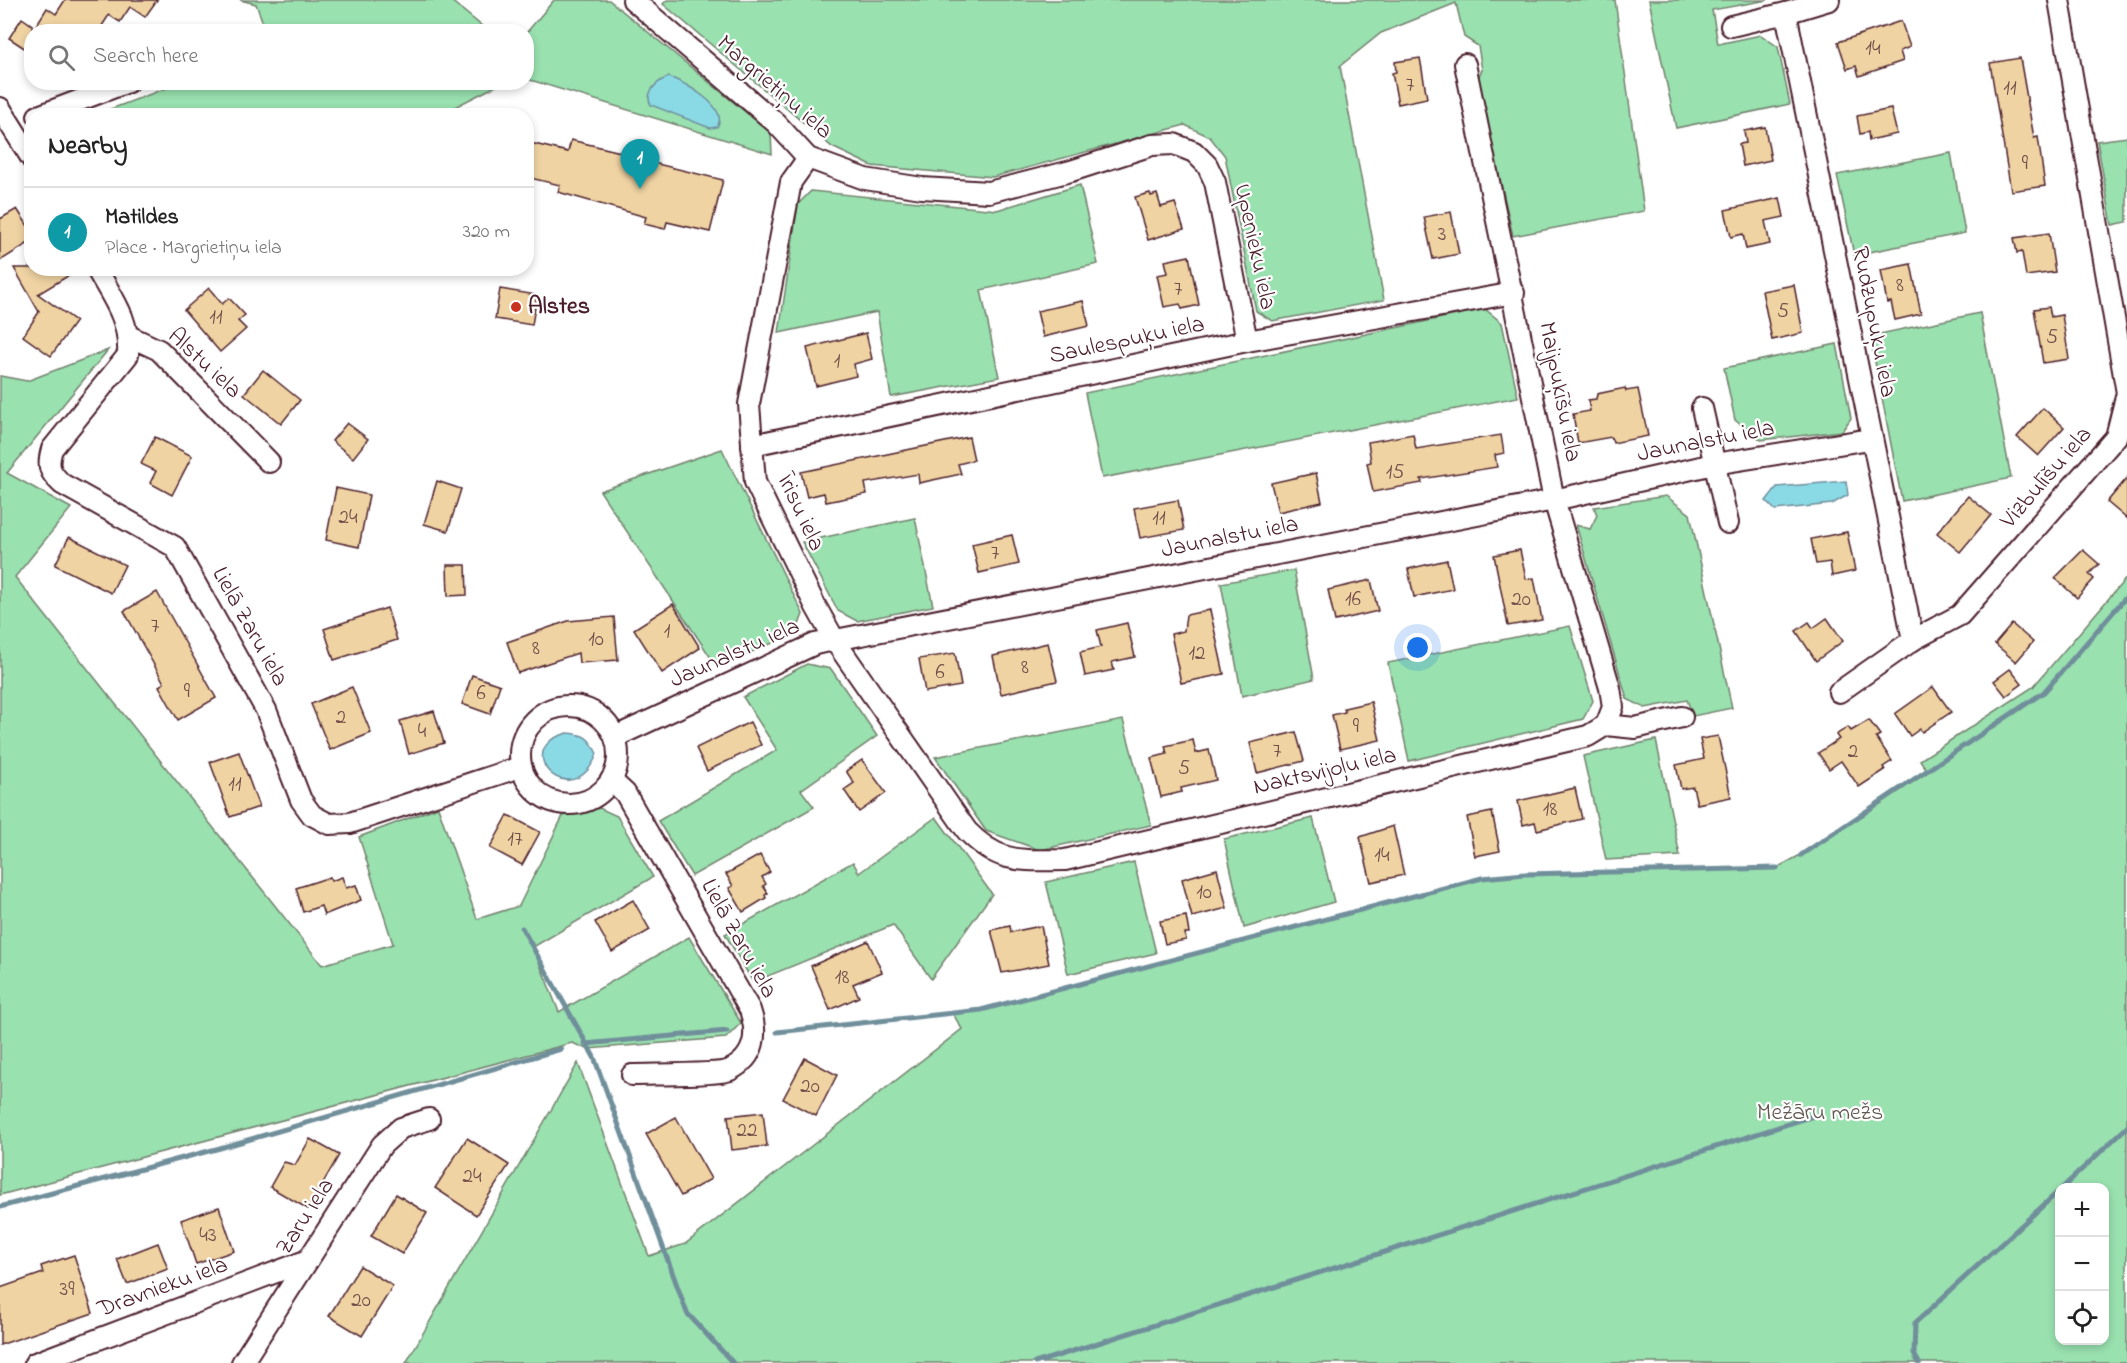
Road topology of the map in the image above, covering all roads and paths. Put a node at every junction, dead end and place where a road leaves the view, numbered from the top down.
1 (633, 0) edge
2 (1829, 0) edge
3 (2059, 0) edge
4 (1786, 13) junction
5 (1731, 26) dead end
6 (1465, 64) dead end
7 (107, 90) edge
8 (0, 108) edge
9 (59, 108) edge
10 (24, 121) edge
11 (11, 125) junction
12 (24, 146) edge
13 (808, 158) junction
14 (1207, 165) joint
15 (101, 276) edge
16 (1514, 293) junction
17 (129, 336) junction
18 (1247, 341) junction
19 (1702, 408) dead end
20 (1870, 439) junction
21 (752, 445) junction
22 (269, 462) dead end
23 (1714, 464) junction
24 (1554, 500) junction
25 (1728, 523) dead end
26 (1913, 640) junction
27 (836, 641) junction
28 (1839, 692) dead end
29 (1682, 717) dead end
30 (1606, 725) junction
31 (615, 736) junction
32 (520, 767) junction
33 (611, 780) junction
34 (980, 845) joint
35 (632, 1075) dead end
36 (429, 1119) dead end
37 (309, 1260) junction
38 (35, 1363) edge
39 (242, 1363) edge

1 - 13 street, Margrietiņu iela
2 - 4 street
3 - 26 street, Vizbulīšu iela
4 - 5 street
4 - 20 street, Rudzupuķu iela
6 - 16 street, Maijpuķīšu iela
7 - 9 street
8 - 11 street
10 - 11 street
11 - 12 street
13 - 14 street, Margrietiņu iela
13 - 21 street, Īrisu iela
14 - 18 street, Upenieku iela
15 - 17 street, Alstu iela
16 - 18 street, Saulespuķu iela
16 - 24 street, Maijpuķīšu iela
17 - 22 street, Alstu iela
17 - 32 street, Lielā Zaru iela
18 - 21 street, Saulespuķu iela
19 - 23 street
20 - 23 street, Jaunalstu iela
20 - 26 street, Rudzupuķu iela
21 - 27 street, Īrisu iela
23 - 24 street, Jaunalstu iela
23 - 25 street
24 - 27 street, Jaunalstu iela
24 - 30 street, Maijpuķīšu iela
26 - 28 street, Vizbulīšu iela
27 - 31 street, Jaunalstu iela
27 - 34 street, Īrisu iela
29 - 30 street
30 - 34 street, Naktsvijoļu iela
31 - 32 street
31 - 33 street
32 - 33 street
33 - 35 street, Lielā Zaru iela
36 - 37 street, Zaru iela
37 - 38 street, Dravnieku iela
37 - 39 street, Zaru iela

